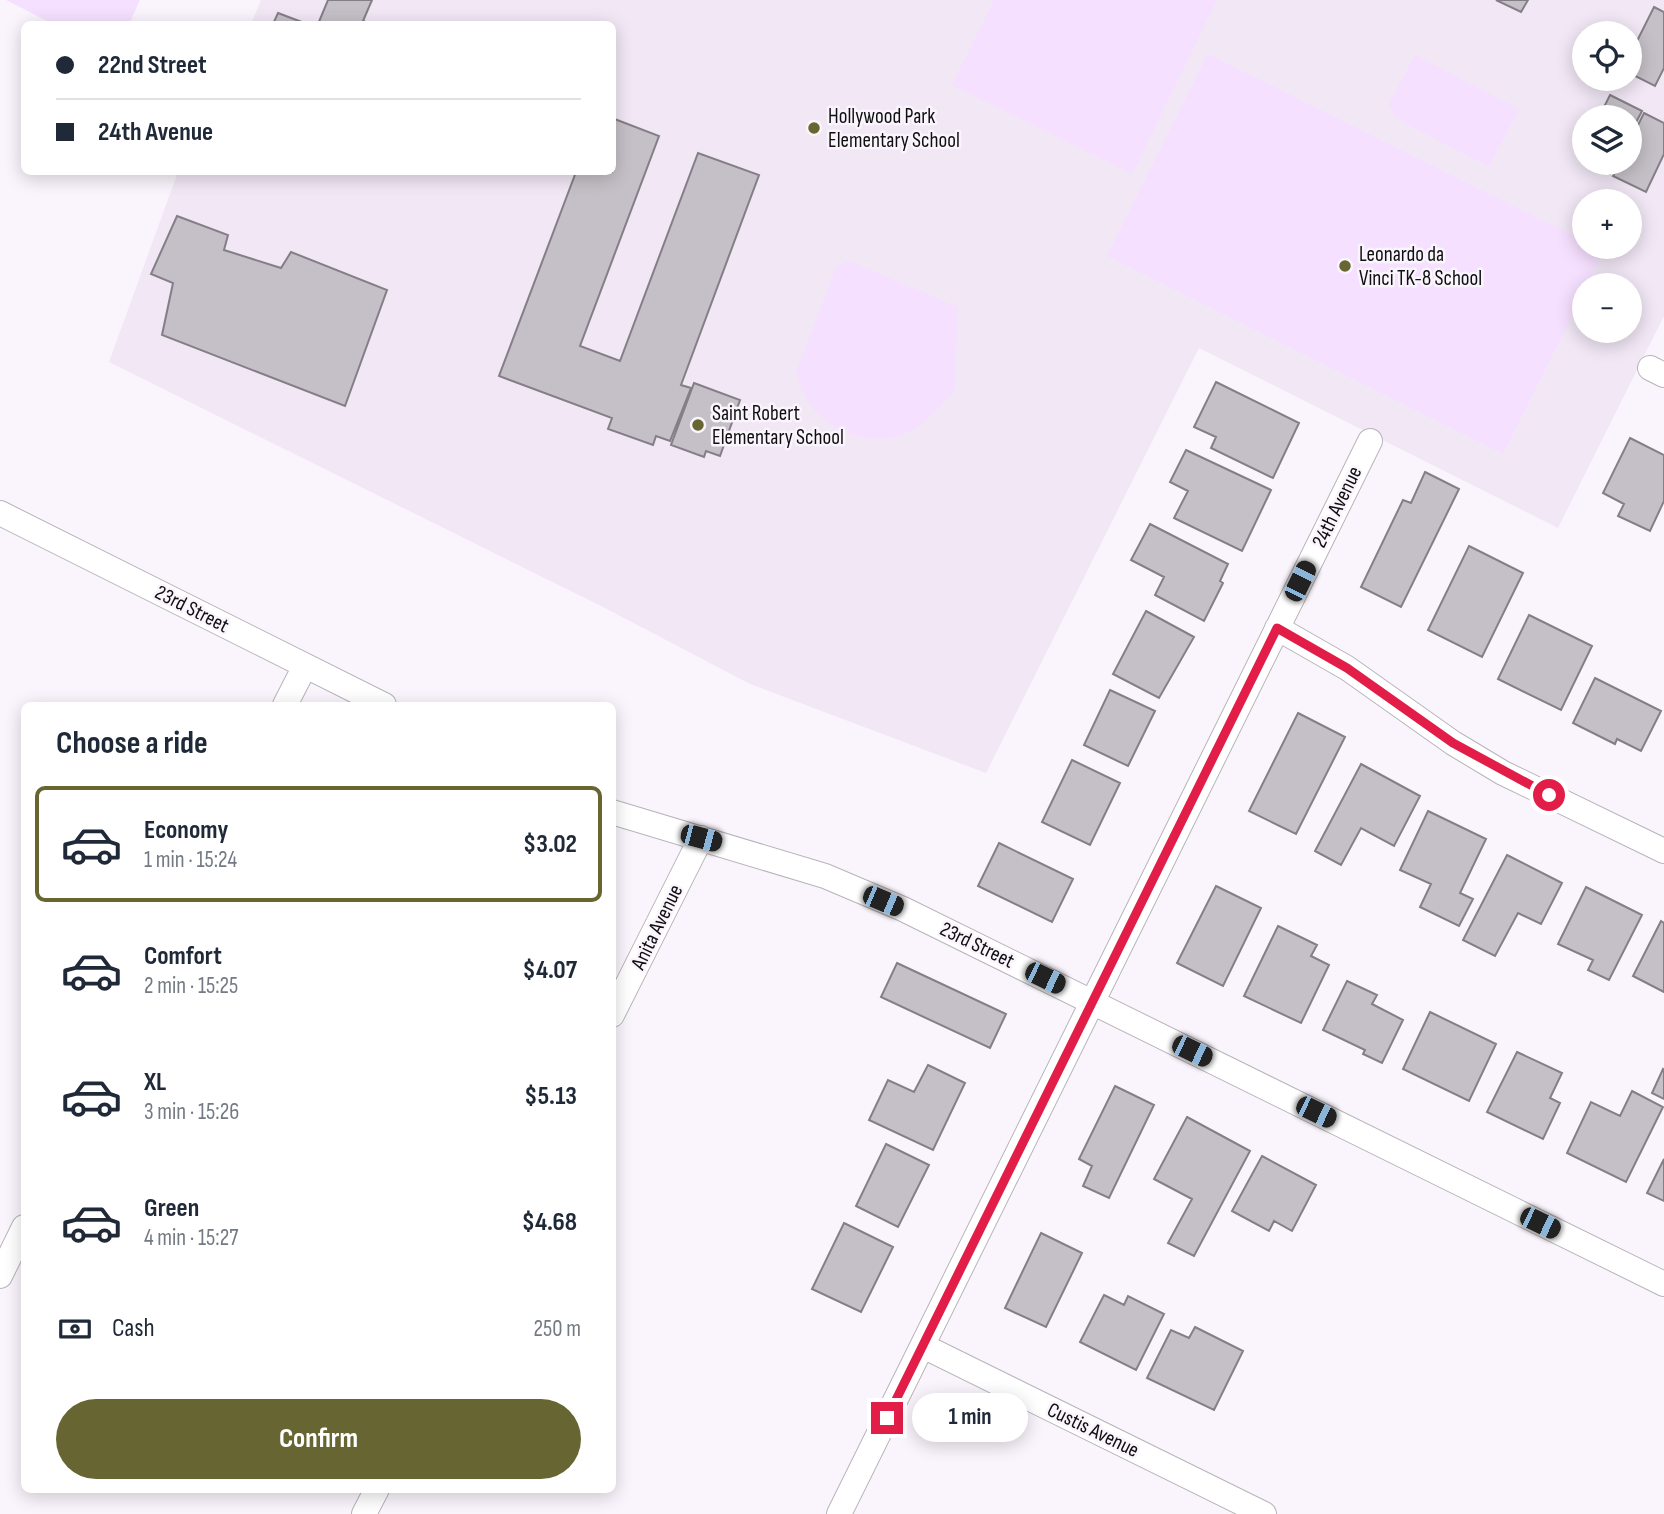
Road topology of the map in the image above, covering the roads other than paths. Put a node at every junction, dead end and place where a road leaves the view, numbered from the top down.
1 (1370, 440) dead end
2 (0, 513) edge
3 (1277, 628) junction
4 (305, 666) junction
5 (287, 702) edge
6 (378, 702) edge
7 (616, 813) edge
8 (701, 838) junction
9 (1664, 851) edge
10 (1093, 1001) junction
11 (616, 1007) edge
12 (21, 1233) edge
13 (0, 1276) edge
14 (1664, 1284) edge
15 (923, 1346) junction
16 (375, 1493) edge
17 (364, 1514) edge
18 (839, 1514) edge
19 (1264, 1514) edge

1 - 3 street, 24th Avenue
2 - 4 street, 23rd Street
3 - 9 street
3 - 10 street, 24th Avenue
4 - 5 street
4 - 6 street, 23rd Street
7 - 8 street, 23rd Street
8 - 10 street, 23rd Street
8 - 11 street, Anita Avenue
10 - 14 street, 23rd Street
10 - 15 street, 24th Avenue
12 - 13 street
15 - 18 street, 24th Avenue
15 - 19 street, Custis Avenue
16 - 17 street

